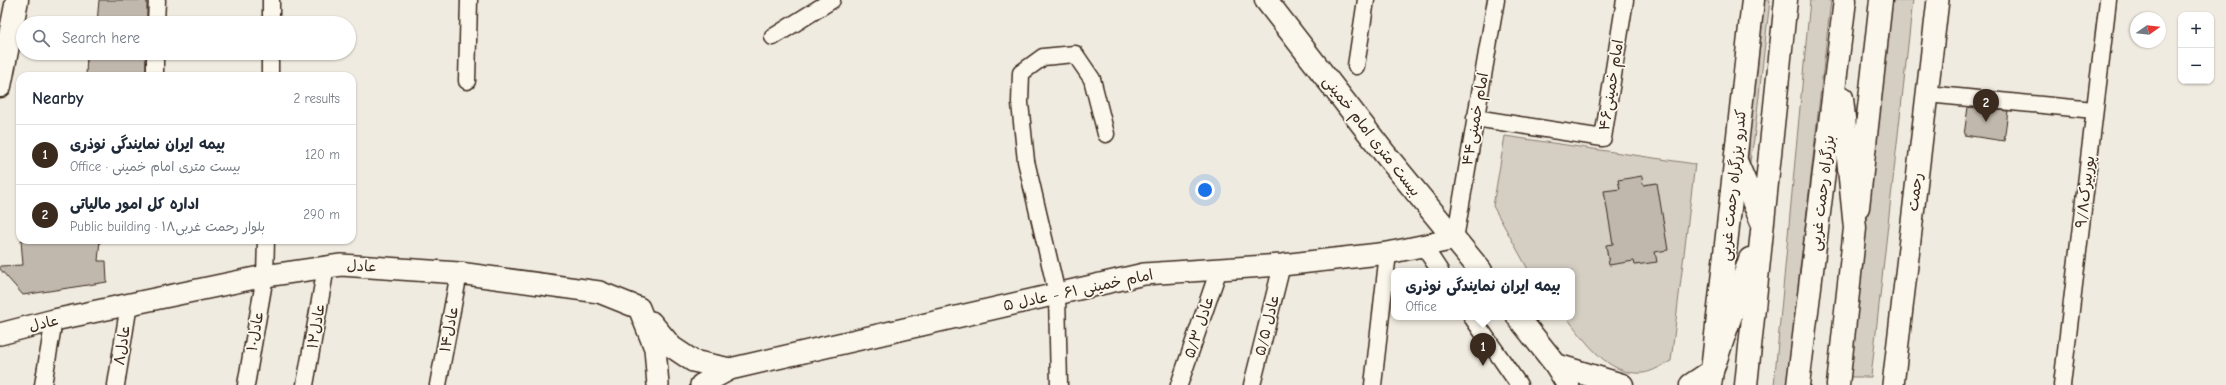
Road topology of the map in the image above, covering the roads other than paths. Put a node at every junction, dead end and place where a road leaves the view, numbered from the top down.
1 (17, 0) edge
2 (157, 0) edge
3 (271, 0) edge
4 (469, 0) edge
5 (832, 0) edge
6 (1266, 0) edge
7 (1366, 0) edge
8 (1496, 0) edge
9 (1625, 0) edge
10 (1753, 0) edge
11 (1786, 0) edge
12 (1845, 0) edge
13 (1881, 0) edge
14 (1938, 0) edge
15 (2108, 0) edge
16 (156, 16) edge
17 (271, 16) edge
18 (773, 37) dead end
19 (1838, 59) junction
20 (155, 60) edge
21 (270, 60) edge
22 (1356, 66) dead end
23 (155, 72) edge
24 (270, 72) edge
25 (467, 81) dead end
26 (0, 86) edge
27 (1927, 94) junction
28 (2094, 110) junction
29 (1475, 118) junction
30 (1106, 134) dead end
31 (1736, 161) junction
32 (1762, 223) junction
33 (1855, 228) junction
34 (1455, 239) junction
35 (266, 244) edge
36 (1424, 247) junction
37 (1388, 253) junction
38 (1282, 265) junction
39 (326, 267) junction
40 (1438, 268) edge
41 (1479, 268) edge
42 (1219, 269) junction
43 (459, 273) junction
44 (265, 276) junction
45 (1057, 294) junction
46 (129, 304) junction
47 (639, 308) junction
48 (54, 320) junction
49 (1474, 320) edge
50 (1520, 320) edge
51 (3, 332) edge
52 (1556, 365) junction
53 (730, 369) junction
54 (1711, 378) edge
55 (43, 385) edge
56 (116, 385) edge
57 (246, 385) edge
58 (305, 385) edge
59 (438, 385) edge
60 (658, 385) edge
61 (701, 385) edge
62 (1059, 385) edge
63 (1179, 385) edge
64 (1252, 385) edge
65 (1373, 385) edge
66 (1519, 385) edge
67 (1568, 385) edge
68 (1622, 385) edge
69 (1691, 385) edge
70 (1746, 385) edge
71 (1798, 385) edge
72 (1838, 385) edge
73 (1893, 385) edge
74 (2062, 385) edge

1 - 26 main road
2 - 16 street
3 - 17 street
4 - 25 street
5 - 18 street
6 - 34 main road, بیست متری امام خمینی
7 - 22 street
8 - 29 street, ۴۴امام خمینی
9 - 29 street, امام خمینی۴۶
10 - 31 main road, کندرو بزرگراه رحمت غربی
11 - 32 main road
12 - 19 main road, بزرگراه رحمت غربی
13 - 33 main road
14 - 27 street, رحمت
15 - 28 street, پوربیرک۹/۸
19 - 33 main road
19 - 71 main road, بزرگراه رحمت غربی
20 - 23 street
21 - 24 street
27 - 28 street
27 - 73 street, رحمت
28 - 74 street, پوربیرک۹/۸
29 - 34 street, ۴۴امام خمینی
30 - 45 street
31 - 32 main road
31 - 54 main road, کندرو بزرگراه رحمت غربی
32 - 54 main road
32 - 70 main road
33 - 72 main road
34 - 36 street, امام خمینی ۶۱ - عادل ۵
34 - 41 main road, بیست متری امام خمینی
35 - 44 street, عادل۱۰
36 - 37 street, امام خمینی ۶۱ - عادل ۵
36 - 40 street
37 - 38 street, امام خمینی ۶۱ - عادل ۵
37 - 65 street
38 - 42 street, امام خمینی ۶۱ - عادل ۵
38 - 64 street, عادل ۵/۵
39 - 43 street, عادل
39 - 44 street, عادل
39 - 58 street, عادل۱۲
42 - 45 street, امام خمینی ۶۱ - عادل ۵
42 - 63 street, عادل ۵/۳
43 - 47 street, عادل
43 - 59 street, عادل۱۴
44 - 46 street, عادل
44 - 57 street, عادل۱۰
45 - 53 street, امام خمینی ۶۱ - عادل ۵
45 - 62 street
46 - 48 street, عادل
46 - 56 street, ۸عادل
47 - 53 street, امام خمینی ۶۱ - عادل ۵
47 - 60 street
48 - 51 street, عادل
48 - 55 street
49 - 66 street
50 - 52 main road
52 - 67 main road
52 - 68 main road
53 - 61 street, امام خمینی ۶۱ - عادل ۵
54 - 69 main road

